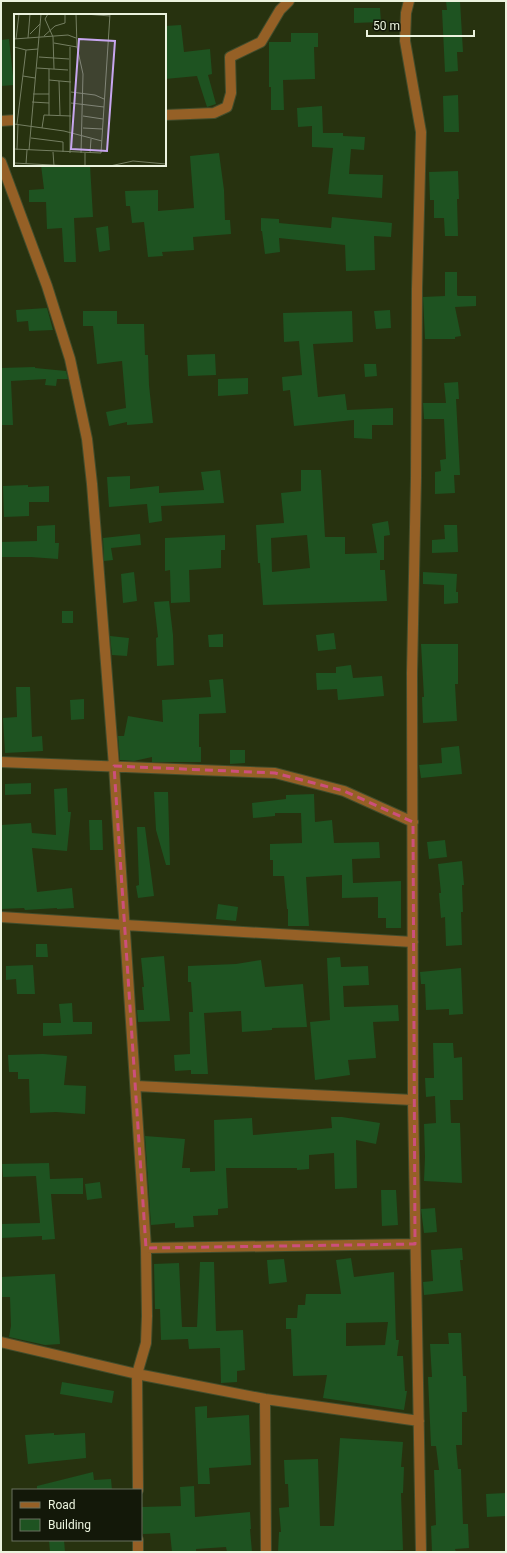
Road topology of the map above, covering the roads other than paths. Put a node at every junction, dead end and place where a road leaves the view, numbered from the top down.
1 (289, 1) edge
2 (409, 1) edge
3 (166, 115) edge
4 (14, 120) edge
5 (1, 121) edge
6 (1, 162) edge
7 (1, 762) edge
8 (114, 766) junction
9 (413, 822) junction
10 (1, 917) edge
11 (125, 925) junction
12 (413, 942) junction
13 (136, 1086) junction
14 (413, 1100) junction
15 (415, 1244) junction
16 (146, 1248) junction
17 (1, 1342) edge
18 (137, 1374) junction
19 (265, 1399) junction
20 (418, 1421) junction
21 (138, 1489) edge
22 (138, 1541) edge
23 (138, 1552) edge
24 (266, 1552) edge
25 (421, 1552) edge

1 - 3 street
2 - 9 street
4 - 5 street
6 - 8 street
7 - 8 street
8 - 9 street
8 - 11 street
9 - 12 street
10 - 11 street
11 - 12 street
11 - 13 street
12 - 14 street
13 - 14 street
13 - 16 street
14 - 15 street
15 - 16 street
15 - 20 street
16 - 18 street
17 - 18 street
18 - 19 street
18 - 21 street
19 - 20 street
19 - 24 street
20 - 25 street
22 - 23 street

